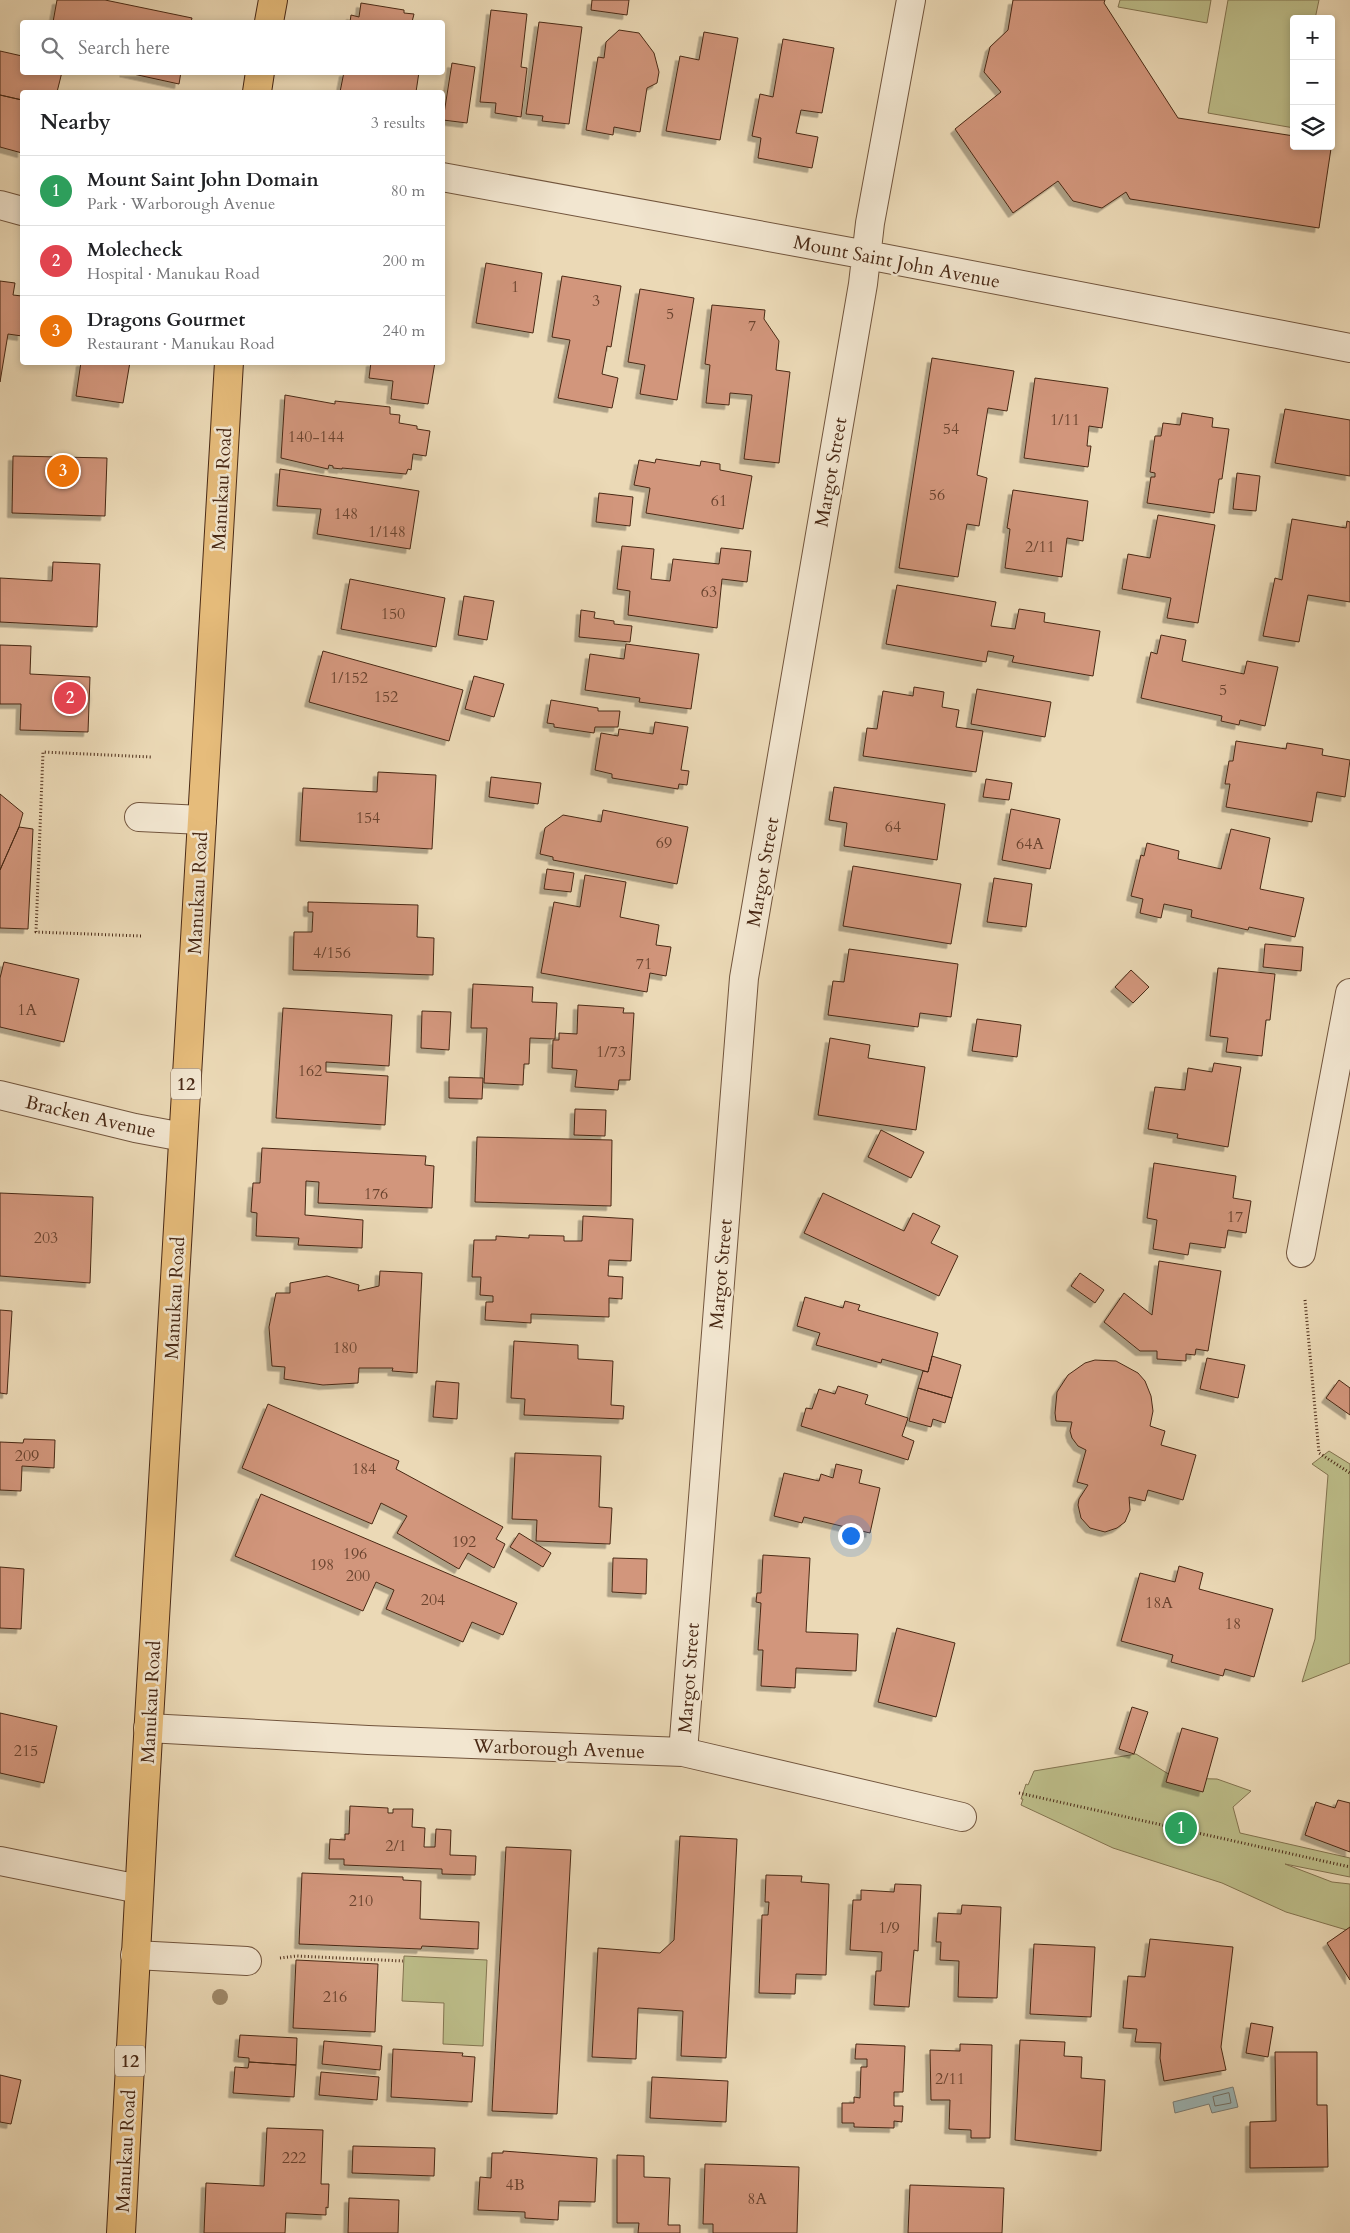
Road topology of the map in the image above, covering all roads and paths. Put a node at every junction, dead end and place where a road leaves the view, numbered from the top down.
1 (273, 0) edge
2 (912, 0) edge
3 (269, 20) edge
4 (260, 75) edge
5 (257, 90) edge
6 (445, 178) edge
7 (0, 205) edge
8 (20, 210) edge
9 (866, 255) junction
10 (1350, 348) edge
11 (229, 365) edge
12 (150, 757) dead end
13 (139, 817) dead end
14 (202, 820) junction
15 (141, 936) dead end
16 (1350, 993) edge
17 (0, 1095) edge
18 (183, 1136) junction
19 (1301, 1253) dead end
20 (1305, 1300) dead end
21 (1350, 1473) edge
22 (148, 1728) junction
23 (683, 1752) junction
24 (1019, 1793) dead end
25 (962, 1817) dead end
26 (0, 1861) edge
27 (1350, 1867) edge
28 (139, 1888) junction
29 (136, 1955) junction
30 (247, 1961) joint
31 (403, 1961) dead end
32 (121, 2233) edge

1 - 3 main road
2 - 9 street, Margot Street
4 - 5 main road
6 - 9 street, Mount Saint John Avenue
7 - 8 street
9 - 10 street, Mount Saint John Avenue
9 - 23 street, Margot Street
11 - 14 main road, Manukau Road / 12
12 - 15 path
13 - 14 street
14 - 18 main road, Manukau Road / 12
16 - 19 street
17 - 18 street, Bracken Avenue
18 - 22 main road, Manukau Road / 12
20 - 21 path
22 - 23 street, Warborough Avenue
22 - 28 main road, Manukau Road / 12
23 - 25 street, Warborough Avenue
24 - 27 path
26 - 28 street
28 - 29 main road, Manukau Road / 12
29 - 30 street
29 - 32 main road, Manukau Road / 12
30 - 31 path

